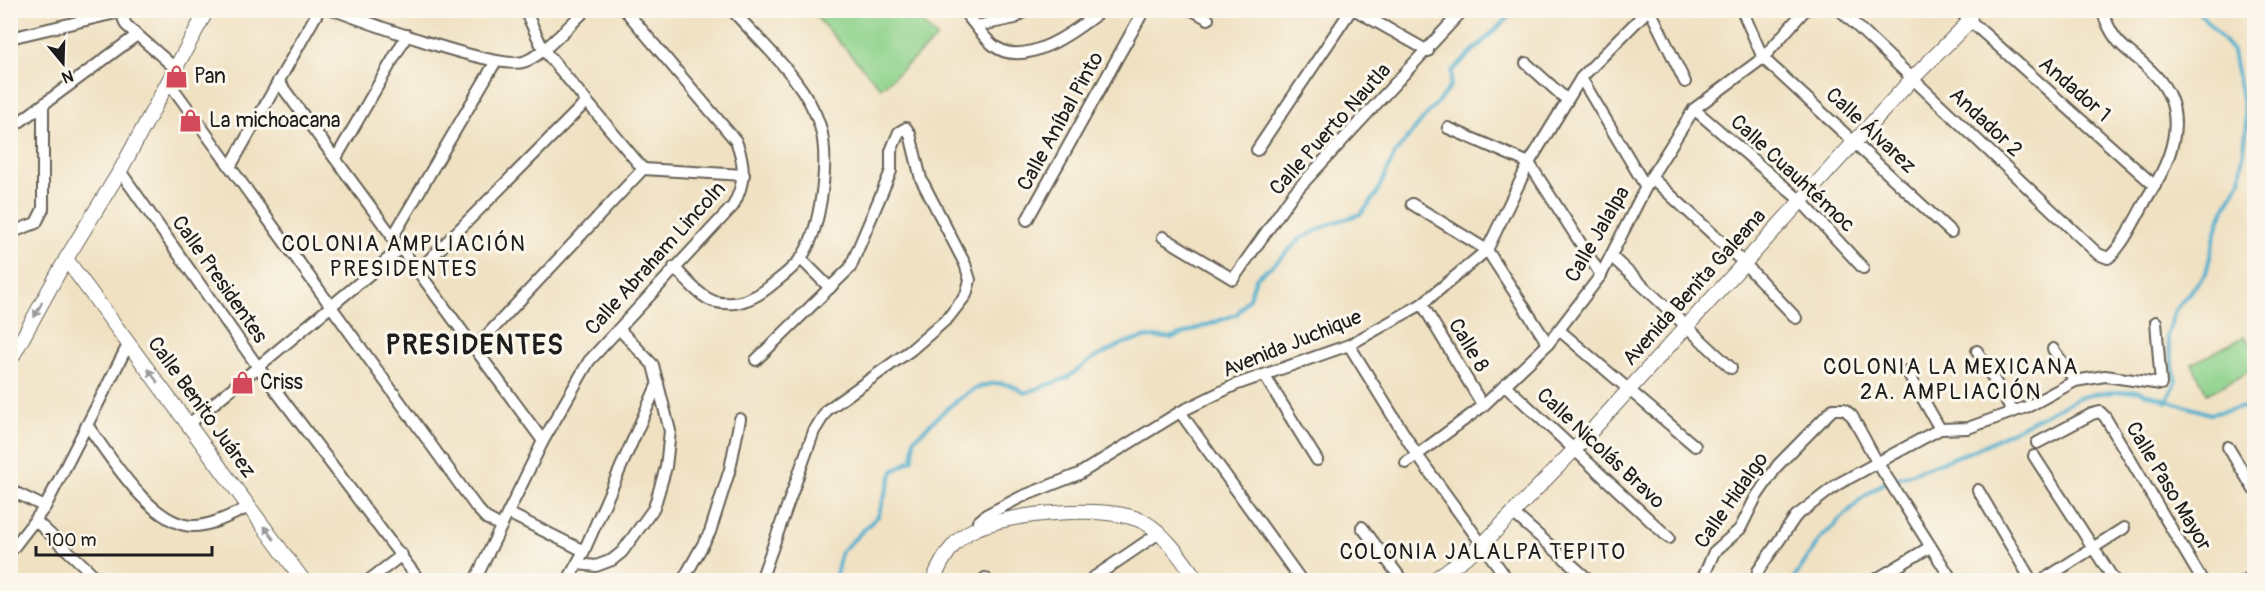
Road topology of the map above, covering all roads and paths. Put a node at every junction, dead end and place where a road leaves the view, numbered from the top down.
1 (207, 10) edge
2 (319, 10) edge
3 (334, 10) edge
4 (525, 10) edge
5 (586, 10) edge
6 (625, 10) edge
7 (732, 10) edge
8 (963, 10) edge
9 (1026, 10) edge
10 (1102, 10) edge
11 (1144, 10) edge
12 (1192, 10) edge
13 (1353, 10) edge
14 (1462, 10) edge
15 (1649, 10) edge
16 (1742, 10) edge
17 (1805, 10) edge
18 (1840, 10) edge
19 (1958, 10) edge
20 (2102, 10) edge
21 (120, 11) edge
22 (1970, 16) edge
23 (1208, 18) dead end
24 (977, 26) junction
25 (137, 35) junction
26 (406, 36) junction
27 (10, 38) edge
28 (543, 49) junction
29 (1428, 51) junction
30 (1763, 58) junction
31 (496, 61) junction
32 (1526, 63) dead end
33 (175, 68) junction
34 (1581, 78) junction
35 (1912, 79) junction
36 (168, 81) junction
37 (278, 81) junction
38 (1685, 82) dead end
39 (1567, 100) junction
40 (586, 102) junction
41 (43, 105) junction
42 (1694, 109) junction
43 (10, 124) edge
44 (1448, 128) dead end
45 (1855, 141) junction
46 (1257, 150) dead end
47 (336, 158) junction
48 (1529, 163) junction
49 (230, 168) junction
50 (643, 169) junction
51 (120, 171) junction
52 (744, 175) junction
53 (1649, 182) junction
54 (2155, 186) junction
55 (1801, 201) junction
56 (1412, 204) dead end
57 (1027, 220) dead end
58 (1951, 232) dead end
59 (10, 233) edge
60 (1163, 237) dead end
61 (392, 238) junction
62 (400, 249) junction
63 (1487, 250) junction
64 (1611, 256) junction
65 (66, 259) junction
66 (801, 259) junction
67 (1744, 263) junction
68 (674, 267) junction
69 (1863, 268) dead end
70 (417, 272) junction
71 (1601, 275) junction
72 (830, 288) junction
73 (1422, 304) junction
74 (330, 307) junction
75 (1796, 318) dead end
76 (2156, 322) dead end
77 (1686, 325) junction
78 (619, 329) junction
79 (1558, 330) junction
80 (129, 343) junction
81 (1548, 344) junction
82 (1349, 345) junction
83 (475, 348) junction
84 (2053, 349) dead end
85 (1977, 351) dead end
86 (12, 354) edge
87 (756, 360) dead end
88 (258, 367) junction
89 (1731, 368) dead end
90 (1907, 371) dead end
91 (1264, 375) junction
92 (2075, 381) junction
93 (658, 384) junction
94 (1506, 386) junction
95 (1629, 389) junction
96 (1483, 406) junction
97 (2013, 411) junction
98 (1180, 412) junction
99 (740, 419) dead end
100 (189, 424) junction
101 (87, 425) junction
102 (1940, 429) junction
103 (543, 441) junction
104 (2037, 442) dead end
105 (1695, 446) dead end
106 (2228, 447) dead end
107 (1574, 450) junction
108 (1417, 455) junction
109 (2034, 456) dead end
110 (1317, 460) dead end
111 (1406, 463) dead end
112 (1879, 465) junction
113 (10, 490) edge
114 (1978, 490) dead end
115 (2254, 490) edge
116 (45, 507) junction
117 (249, 507) junction
118 (508, 513) junction
119 (1514, 513) junction
120 (36, 521) junction
121 (501, 526) junction
122 (1362, 527) dead end
123 (2124, 528) dead end
124 (976, 529) junction
125 (1159, 533) junction
126 (1669, 538) dead end
127 (1482, 545) junction
128 (1930, 547) junction
129 (2094, 547) junction
130 (584, 551) junction
131 (10, 552) edge
132 (402, 555) junction
133 (578, 564) junction
134 (2254, 575) edge
135 (476, 578) dead end
136 (300, 579) edge
137 (764, 579) edge
138 (99, 580) edge
139 (369, 580) edge
140 (419, 580) edge
141 (568, 580) edge
142 (683, 580) edge
143 (933, 580) edge
144 (1091, 580) edge
145 (1197, 580) edge
146 (1301, 580) edge
147 (1402, 580) edge
148 (1434, 580) edge
149 (1508, 580) edge
150 (1589, 580) edge
151 (1702, 580) edge
152 (1757, 580) edge
153 (1875, 580) edge
154 (1952, 580) edge
155 (2031, 580) edge
156 (2043, 580) edge
157 (2114, 580) edge
158 (2202, 580) edge
159 (2246, 580) edge

1 - 33 street
2 - 37 street
3 - 26 street
4 - 28 street
5 - 28 street
6 - 52 street, Calle Abraham Lincoln
7 - 66 street
8 - 24 street
9 - 24 street
10 - 24 street
11 - 57 street, Calle Aníbal Pinto
12 - 23 street
13 - 29 street
13 - 46 street
14 - 29 street, Calle Puerto Nautla
15 - 34 street, Avenida Juchique
15 - 38 street
16 - 30 street
17 - 30 street, Calle Jalalpa
18 - 35 street, Andador 2
19 - 22 street, Andador 1
20 - 54 street
21 - 25 street
21 - 27 street
22 - 35 street, Avenida Benita Galeana
22 - 54 street, Andador 1
25 - 33 street
25 - 41 street
26 - 31 street
26 - 47 street
28 - 31 street
28 - 40 street
29 - 60 street, Calle Puerto Nautla
30 - 42 street, Calle Jalalpa
30 - 45 street, Calle Álvarez
31 - 61 street
32 - 39 street
33 - 36 street
34 - 39 street, Avenida Juchique
34 - 53 street
35 - 45 street, Avenida Benita Galeana
35 - 54 street, Andador 2
36 - 49 street
36 - 51 street
37 - 47 street
37 - 49 street
39 - 48 street, Avenida Juchique
40 - 50 street
40 - 70 street
41 - 43 street
41 - 59 street
42 - 53 street, Calle Jalalpa
42 - 55 street, Calle Cuauhtémoc
44 - 48 street
45 - 55 street, Avenida Benita Galeana
45 - 58 street, Calle Álvarez
47 - 61 street
48 - 63 street, Avenida Juchique
48 - 71 street
49 - 74 street
50 - 52 street
50 - 83 street
51 - 65 street
51 - 88 street, Calle Presidentes
52 - 68 street, Calle Abraham Lincoln
53 - 64 street, Calle Jalalpa
53 - 67 street
55 - 67 street, Avenida Benita Galeana
55 - 69 street, Calle Cuauhtémoc
56 - 63 street
61 - 62 street
62 - 70 street
62 - 74 street
63 - 73 street, Avenida Juchique
63 - 81 street
64 - 71 street, Calle Jalalpa
64 - 77 street
65 - 80 street, Calle Benito Juárez
65 -> 86 street
66 - 68 street
66 - 72 street
67 - 75 street
67 - 77 street, Avenida Benita Galeana
68 - 78 street, Calle Abraham Lincoln
70 - 83 street
71 - 79 street, Calle Jalalpa
72 - 87 street
72 - 137 street
73 - 82 street, Avenida Juchique
73 - 96 street, Calle 8
74 - 88 street
74 - 121 street
76 - 92 street
77 - 89 street
77 - 95 street, Avenida Benita Galeana
78 - 93 street
78 - 103 street, Calle Abraham Lincoln
79 - 81 street, Calle Jalalpa
79 - 95 street
100 -> 80 street, Calle Benito Juárez
80 - 101 street
81 - 94 street, Calle Jalalpa
82 - 91 street, Avenida Juchique
82 - 108 street
83 - 103 street
84 - 92 street
85 - 97 street
88 - 100 street
88 - 132 street, Calle Presidentes
90 - 102 street
91 - 98 street, Avenida Juchique
91 - 110 street
92 - 97 street
93 - 130 street
93 - 133 street
94 - 96 street, Calle Jalalpa
94 - 107 street, Calle Nicolás Bravo
95 - 105 street
95 - 107 street, Avenida Benita Galeana
96 - 108 street, Calle Jalalpa
97 - 102 street
98 - 124 street, Avenida Juchique
98 - 146 street
99 - 142 street
100 - 117 street, Calle Benito Juárez
101 - 116 street
101 - 117 street
102 - 112 street
103 - 118 street, Calle Abraham Lincoln
104 - 158 street, Calle Paso Mayor
106 - 115 street
107 - 119 street, Avenida Benita Galeana
107 - 126 street, Calle Nicolás Bravo
108 - 111 street, Calle Jalalpa
108 - 127 street
109 - 129 street
112 - 128 street
112 - 151 street, Calle Hidalgo
112 - 152 street
113 - 116 street
114 - 155 street
116 - 120 street
136 -> 117 street, Calle Benito Juárez
118 - 121 street, Calle Abraham Lincoln
118 - 130 street
119 - 127 street, Avenida Benita Galeana
119 - 150 street
120 - 131 street
120 - 138 street
121 - 135 street, Calle Abraham Lincoln
122 - 147 street
123 - 129 street
124 - 125 street
124 - 143 street
125 - 144 street
125 - 145 street
127 - 148 street, Avenida Benita Galeana
127 - 149 street
128 - 153 street
128 - 154 street
129 - 156 street
129 - 157 street
130 - 133 street
132 - 139 street
132 - 140 street, Calle Presidentes
133 - 141 street
134 - 159 street

